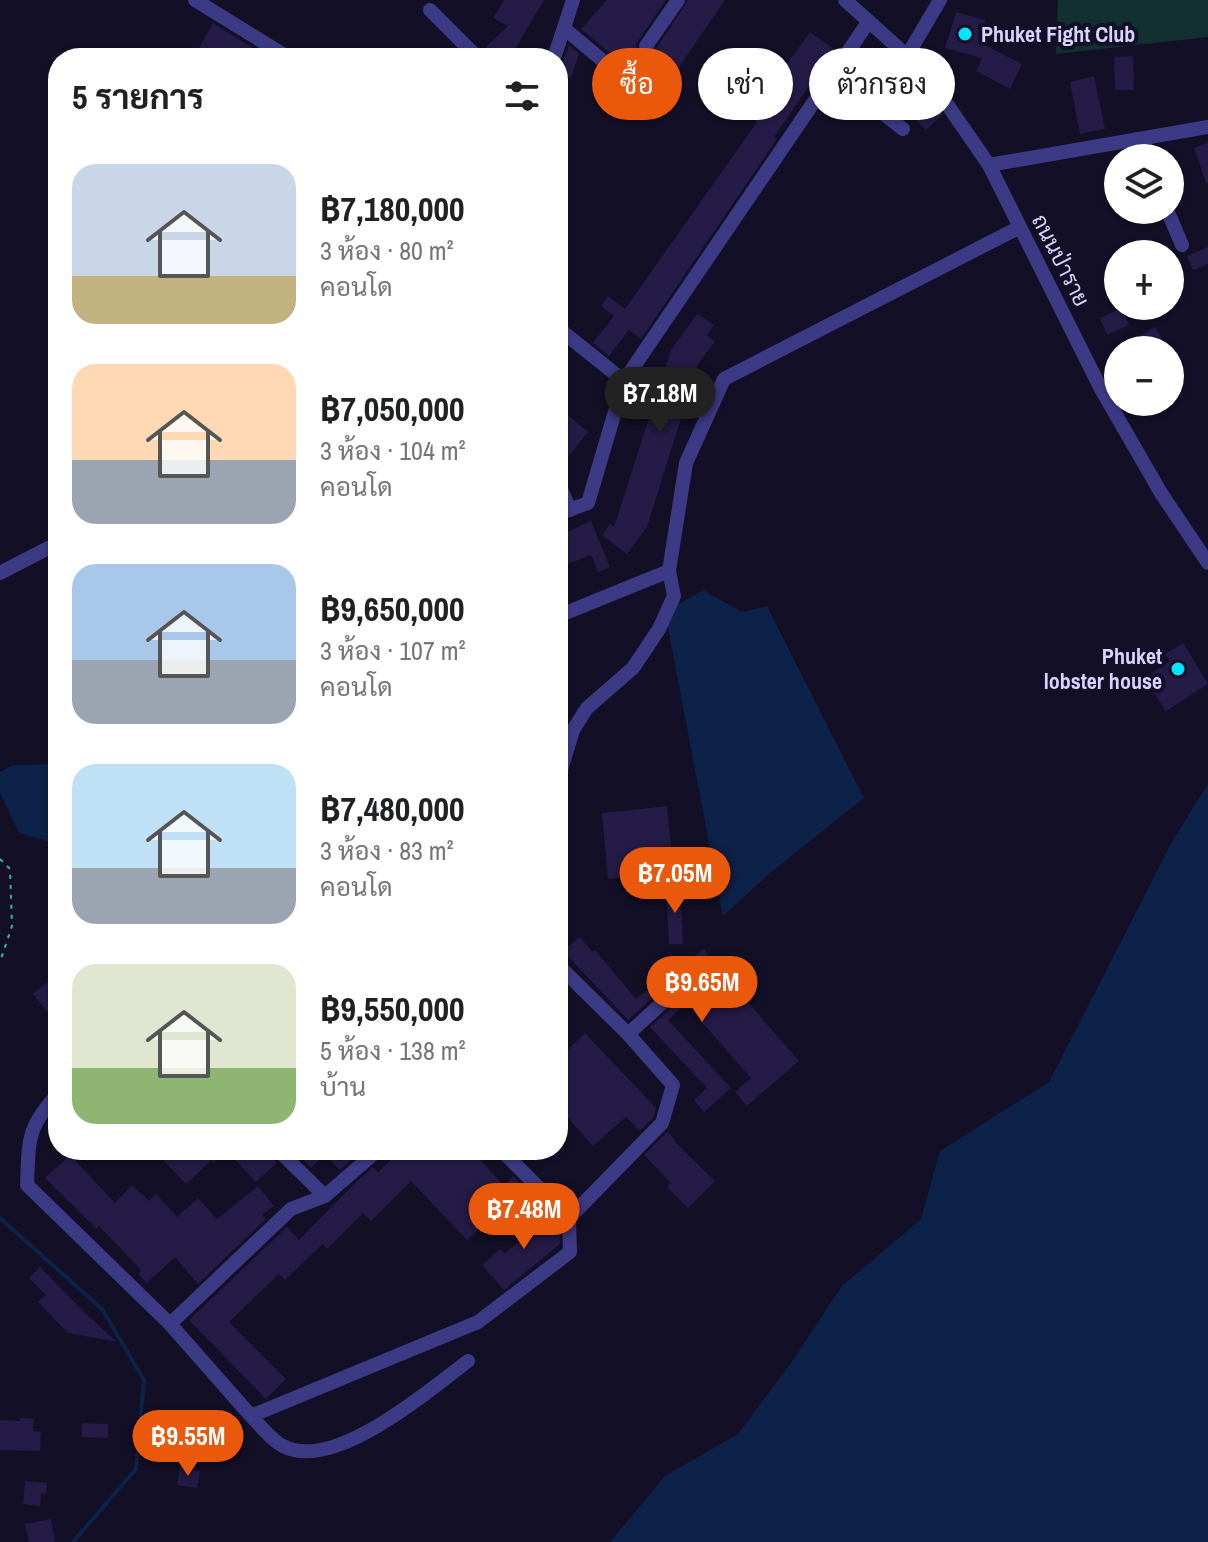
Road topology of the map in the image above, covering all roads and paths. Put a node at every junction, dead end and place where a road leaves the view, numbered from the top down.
1 (195, 0) edge
2 (573, 0) edge
3 (678, 0) edge
4 (845, 0) edge
5 (940, 0) edge
6 (430, 10) dead end
7 (869, 21) junction
8 (565, 29) junction
9 (646, 46) dead end
10 (273, 48) edge
11 (468, 48) edge
12 (558, 48) edge
13 (851, 48) edge
14 (898, 48) edge
15 (912, 48) edge
16 (592, 52) edge
17 (809, 109) edge
18 (955, 116) edge
19 (892, 120) edge
20 (1208, 127) edge
21 (903, 129) dead end
22 (1137, 139) junction
23 (1139, 144) edge
24 (989, 165) junction
25 (1020, 227) junction
26 (568, 336) edge
27 (624, 381) junction
28 (568, 510) edge
29 (48, 548) edge
30 (1208, 563) edge
31 (669, 571) junction
32 (0, 573) edge
33 (568, 612) edge
34 (568, 747) edge
35 (0, 859) edge
36 (0, 962) edge
37 (568, 975) edge
38 (692, 976) dead end
39 (628, 1034) junction
40 (48, 1105) edge
41 (288, 1160) edge
42 (366, 1160) edge
43 (511, 1160) edge
44 (325, 1196) junction
45 (569, 1218) junction
46 (170, 1324) junction
47 (468, 1361) dead end
48 (251, 1416) junction

1 - 10 street
2 - 8 street
3 - 9 street
4 - 7 street, ถนนป่าราย
5 - 15 street
6 - 11 street
7 - 13 street
7 - 14 street, ถนนป่าราย
8 - 12 street
8 - 16 street
17 - 27 street
18 - 24 street, ถนนป่าราย
19 - 21 street
20 - 22 street
22 - 23 street
22 - 24 street
24 - 25 street, ถนนป่าราย
25 - 30 street, ถนนป่าราย
25 - 31 street
26 - 27 street
27 - 28 street
29 - 32 street
31 - 33 street
31 - 34 street
35 - 36 path
37 - 39 street
38 - 39 street
39 - 45 street
40 - 46 street
41 - 44 street
42 - 44 street
43 - 45 street
44 - 46 street
45 - 48 street
46 - 48 street
47 - 48 street

